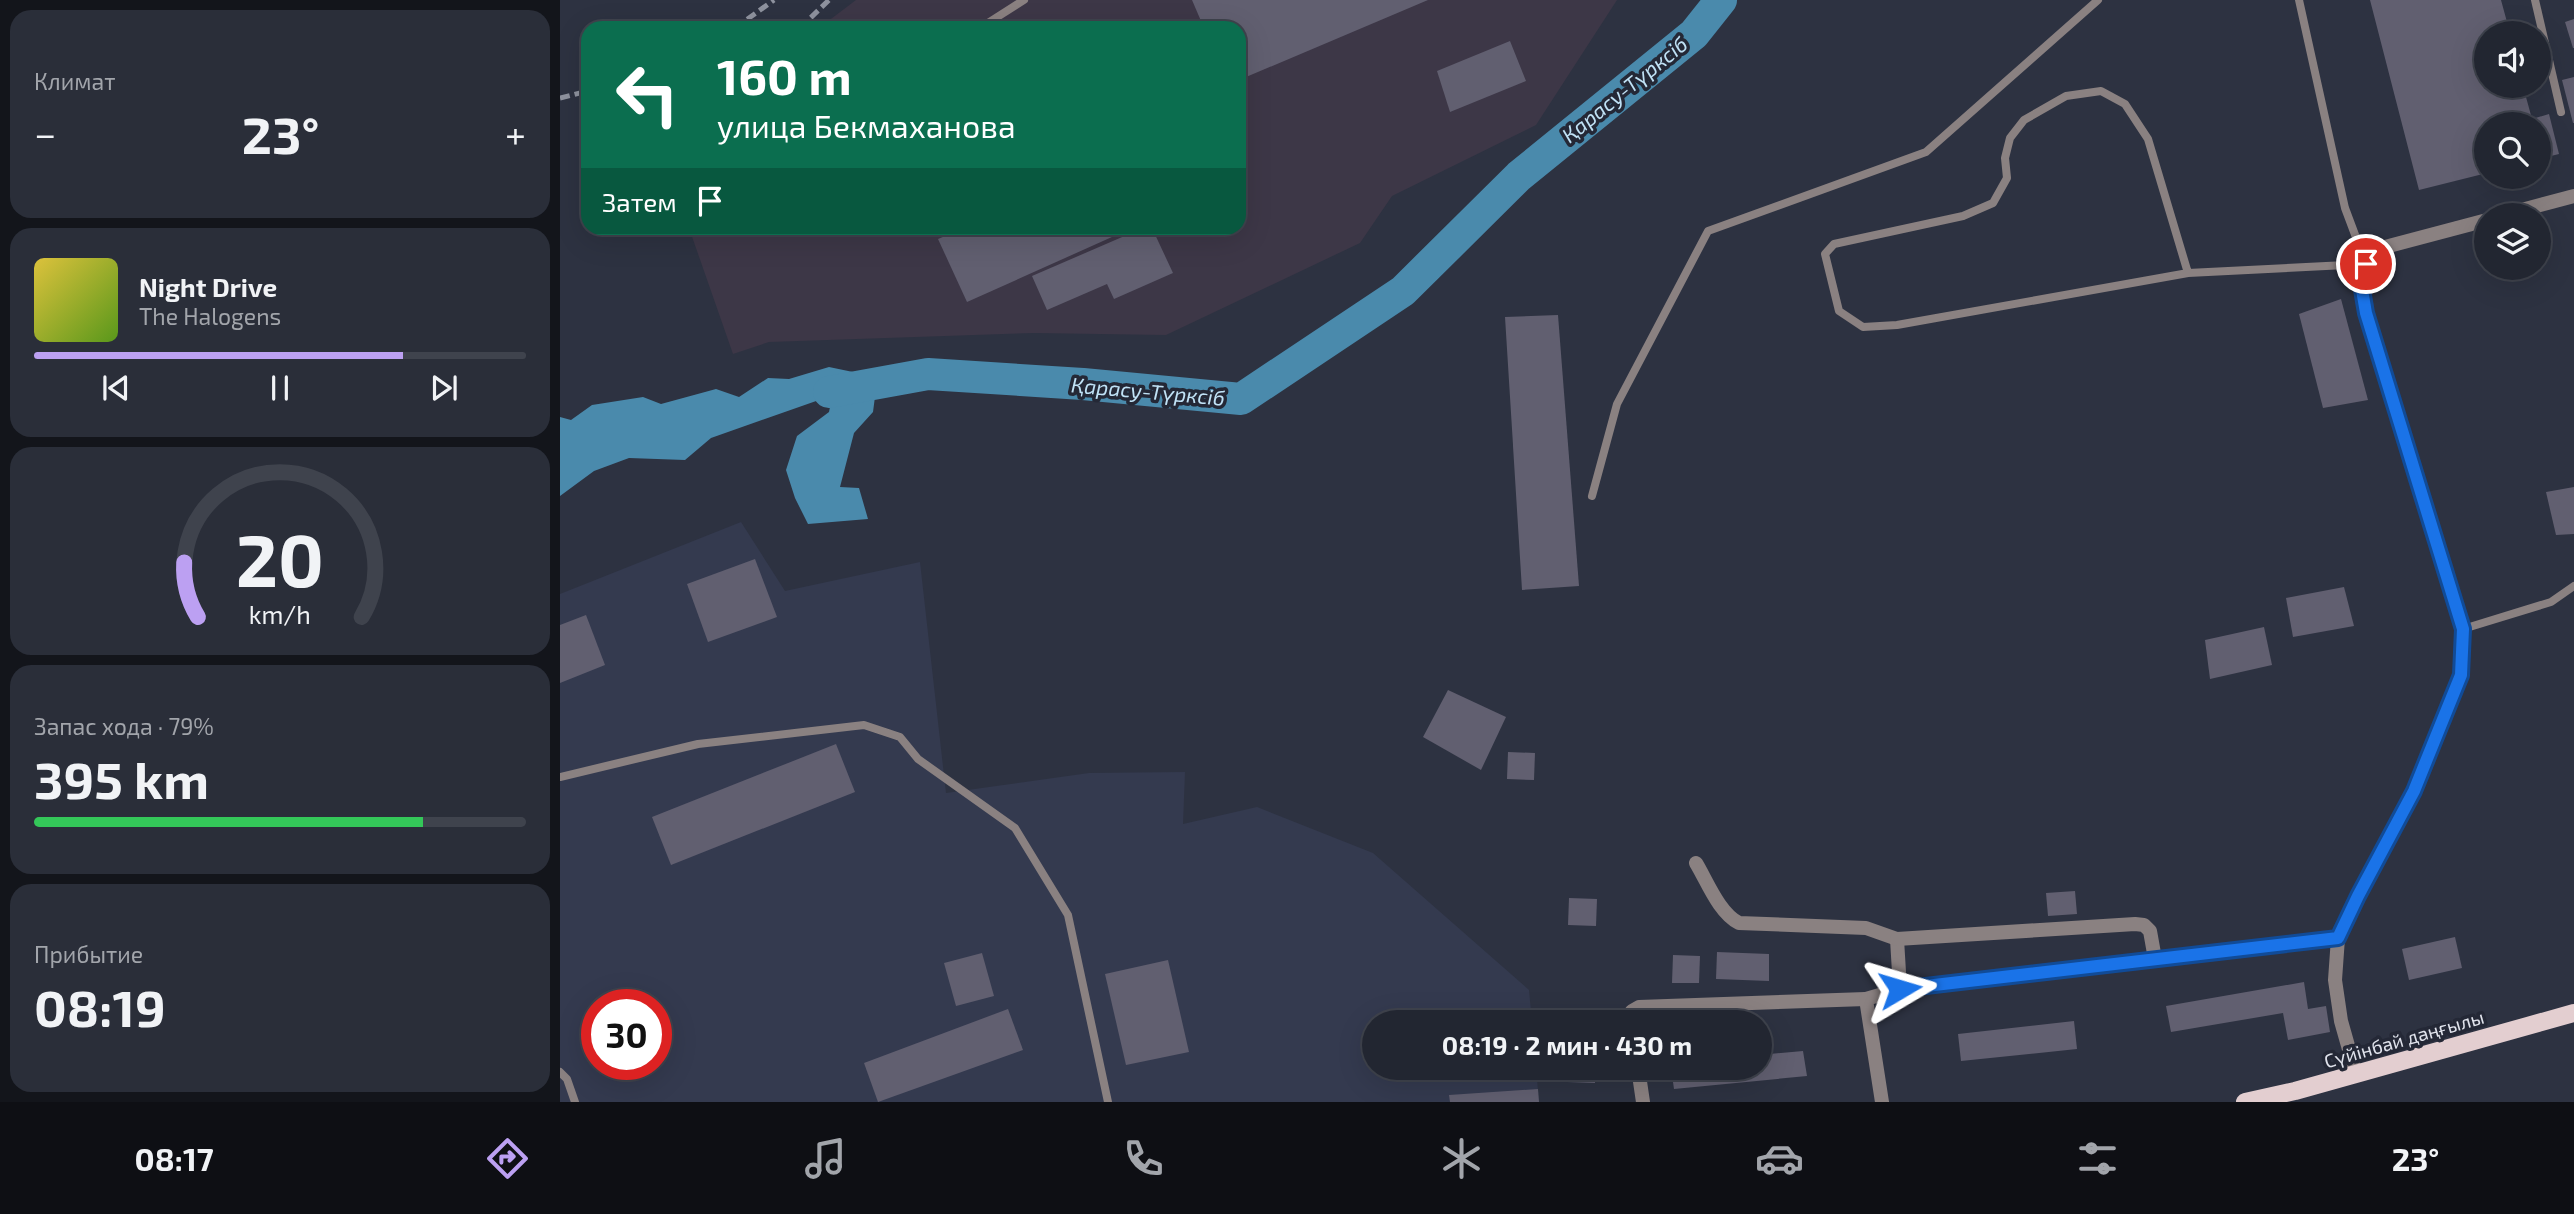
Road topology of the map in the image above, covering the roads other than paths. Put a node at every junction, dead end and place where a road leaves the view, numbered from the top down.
1 (1024, 0) edge
2 (2098, 0) edge
3 (2299, 0) edge
4 (2535, 0) edge
5 (991, 21) edge
6 (2561, 112) dead end
7 (2574, 196) edge
8 (2547, 203) edge
9 (2474, 223) edge
10 (2366, 264) junction
11 (2188, 273) junction
12 (1592, 496) dead end
13 (2574, 586) edge
14 (2463, 629) junction
15 (560, 777) edge
16 (1696, 863) dead end
17 (2338, 938) junction
18 (1897, 939) junction
19 (2155, 959) junction
20 (1900, 989) junction
21 (1866, 999) junction
22 (1634, 1010) edge
23 (2574, 1013) edge
24 (560, 1072) edge
25 (2356, 1074) junction
26 (1640, 1080) edge
27 (575, 1102) edge
28 (1108, 1102) edge
29 (1643, 1102) edge
30 (1882, 1102) edge
31 (2245, 1102) edge

1 - 5 lane
2 - 12 lane
3 - 10 lane
4 - 6 lane
7 - 8 street
9 - 10 street
10 - 11 lane
10 - 14 street
11 - 11 lane
13 - 14 lane
14 - 17 street
15 - 28 lane
16 - 18 street
17 - 19 street
17 - 25 street
18 - 19 street
18 - 20 street
19 - 20 street
20 - 21 street
21 - 22 street
21 - 30 street
23 - 25 main road, Сүйінбай даңғылы
24 - 27 lane
25 - 31 main road, Сүйінбай даңғылы
26 - 29 street

